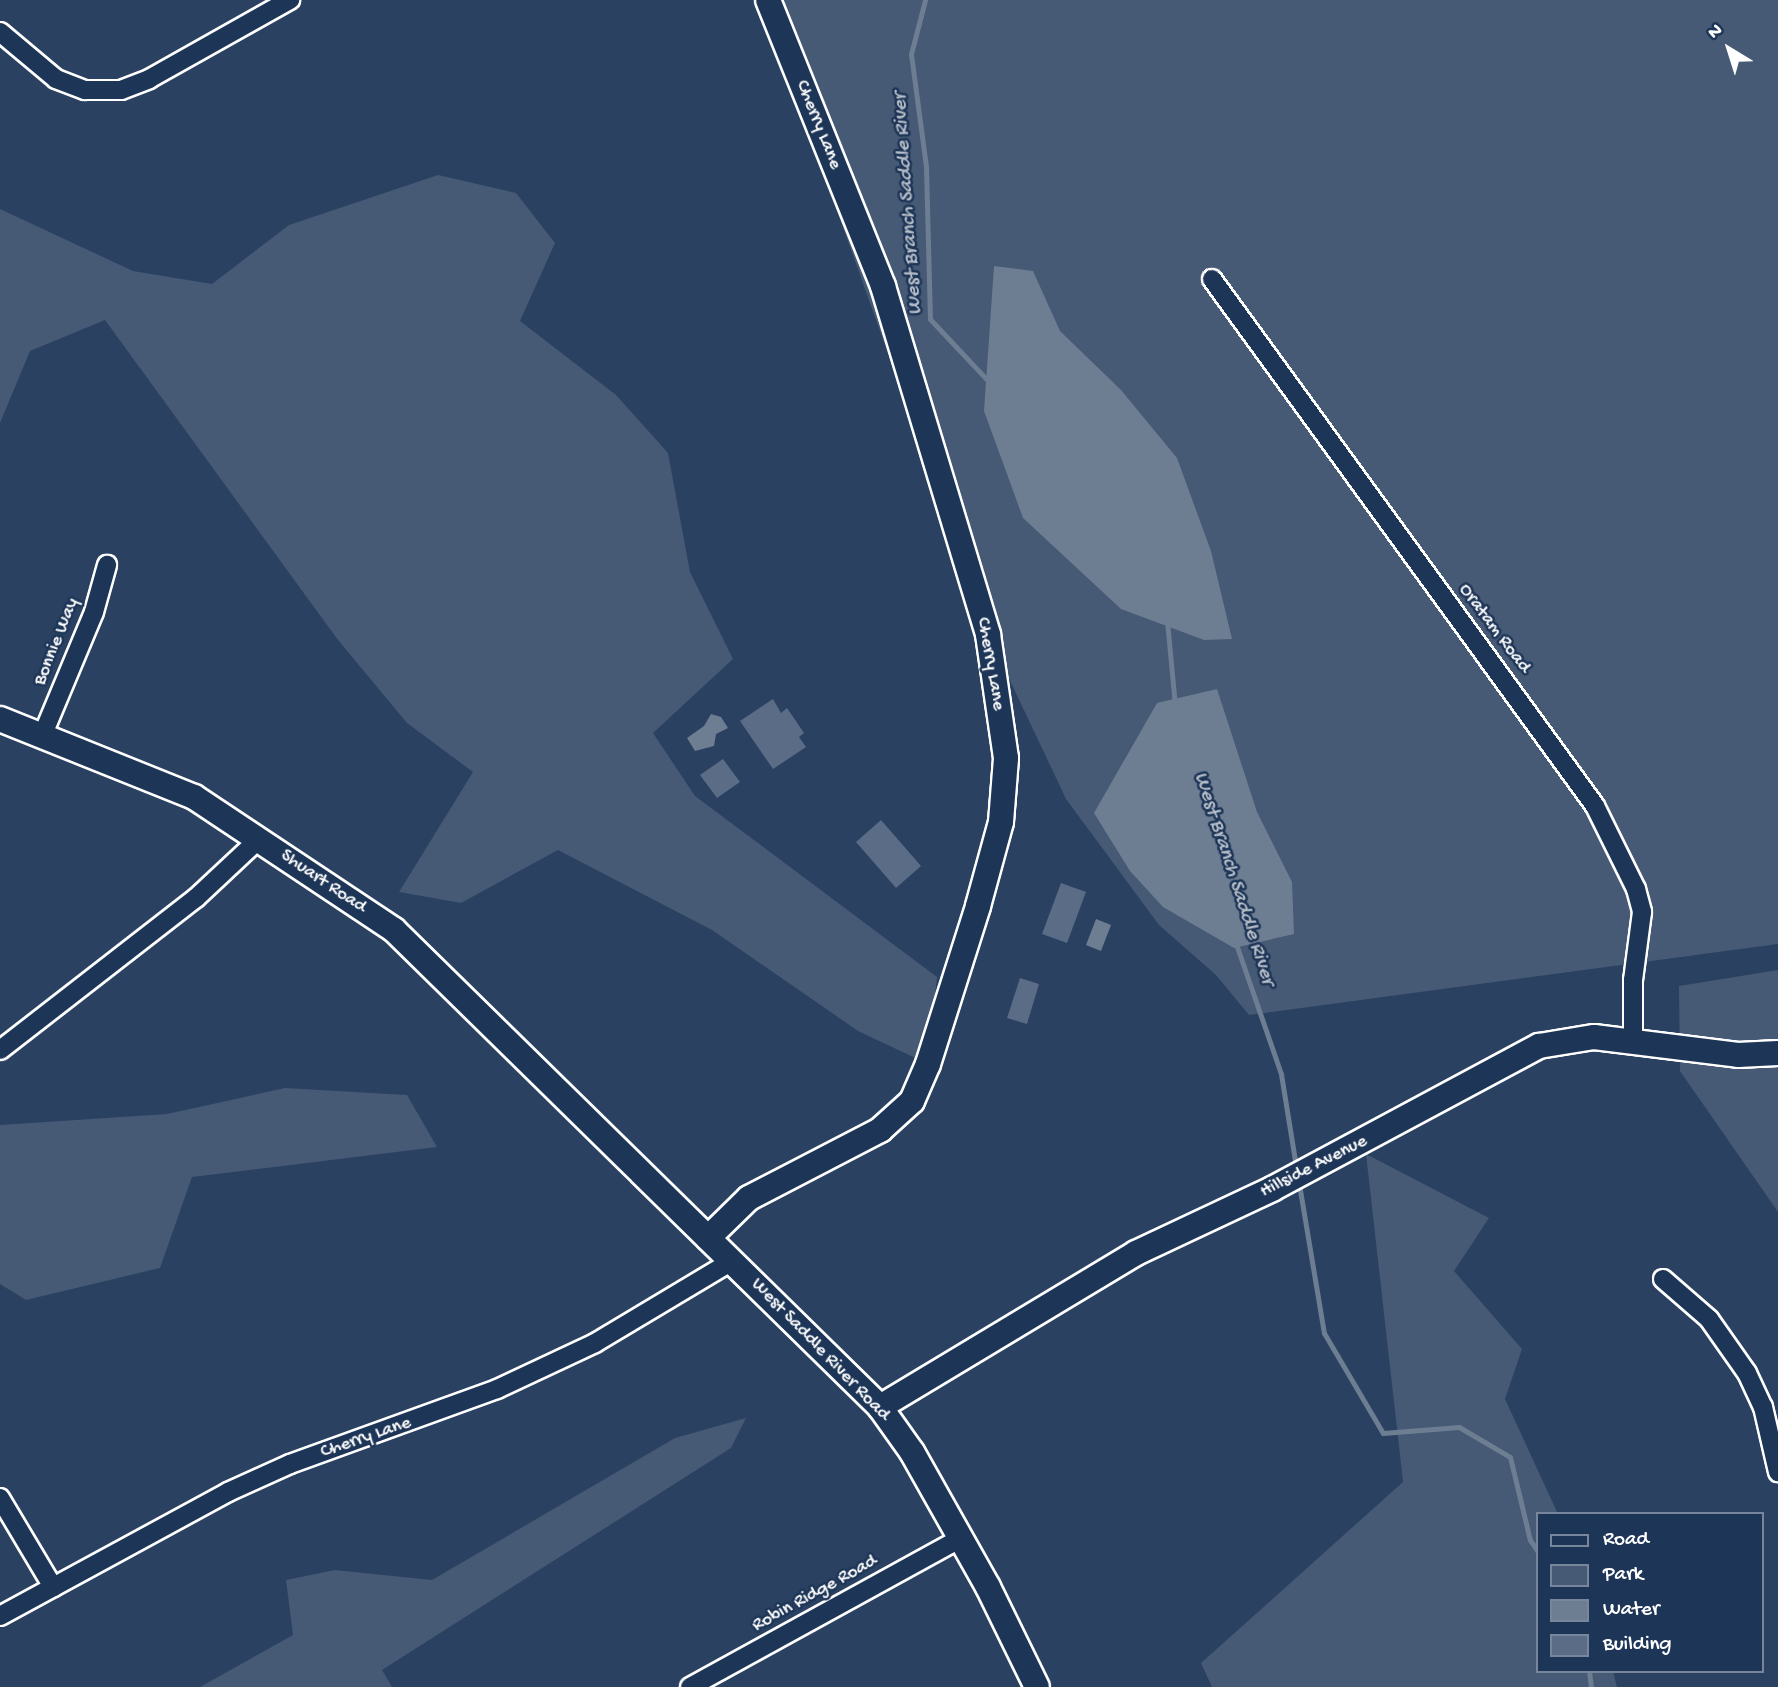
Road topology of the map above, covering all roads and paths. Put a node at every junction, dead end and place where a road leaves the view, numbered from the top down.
1 (290, 0) edge
2 (768, 0) edge
3 (0, 32) edge
4 (1213, 279) dead end
5 (107, 565) dead end
6 (0, 719) edge
7 (43, 734) junction
8 (258, 839) junction
9 (1633, 1041) junction
10 (0, 1050) edge
11 (1778, 1053) edge
12 (590, 1127) joint
13 (708, 1238) junction
14 (732, 1261) junction
15 (1663, 1279) dead end
16 (880, 1407) junction
17 (1778, 1472) edge
18 (0, 1497) edge
19 (961, 1538) junction
20 (53, 1587) junction
21 (0, 1616) edge
22 (690, 1687) edge
23 (1037, 1687) edge

1 - 3 street
2 - 13 street, Cherry Lane
4 - 9 street, Oratam Road
5 - 7 street, Bonnie Way
6 - 7 street, Shuart Road
7 - 8 street, Shuart Road
8 - 10 street
8 - 12 street, Shuart Road
9 - 11 street, Hillside Avenue
9 - 16 street, Hillside Avenue
12 - 13 street, West Saddle River Road
13 - 14 street, West Saddle River Road
14 - 16 street, West Saddle River Road
14 - 20 street, Cherry Lane
15 - 17 street
16 - 19 street, West Saddle River Road
18 - 20 street
19 - 22 street, Robin Ridge Road
19 - 23 street, West Saddle River Road
20 - 21 street, Cherry Lane

